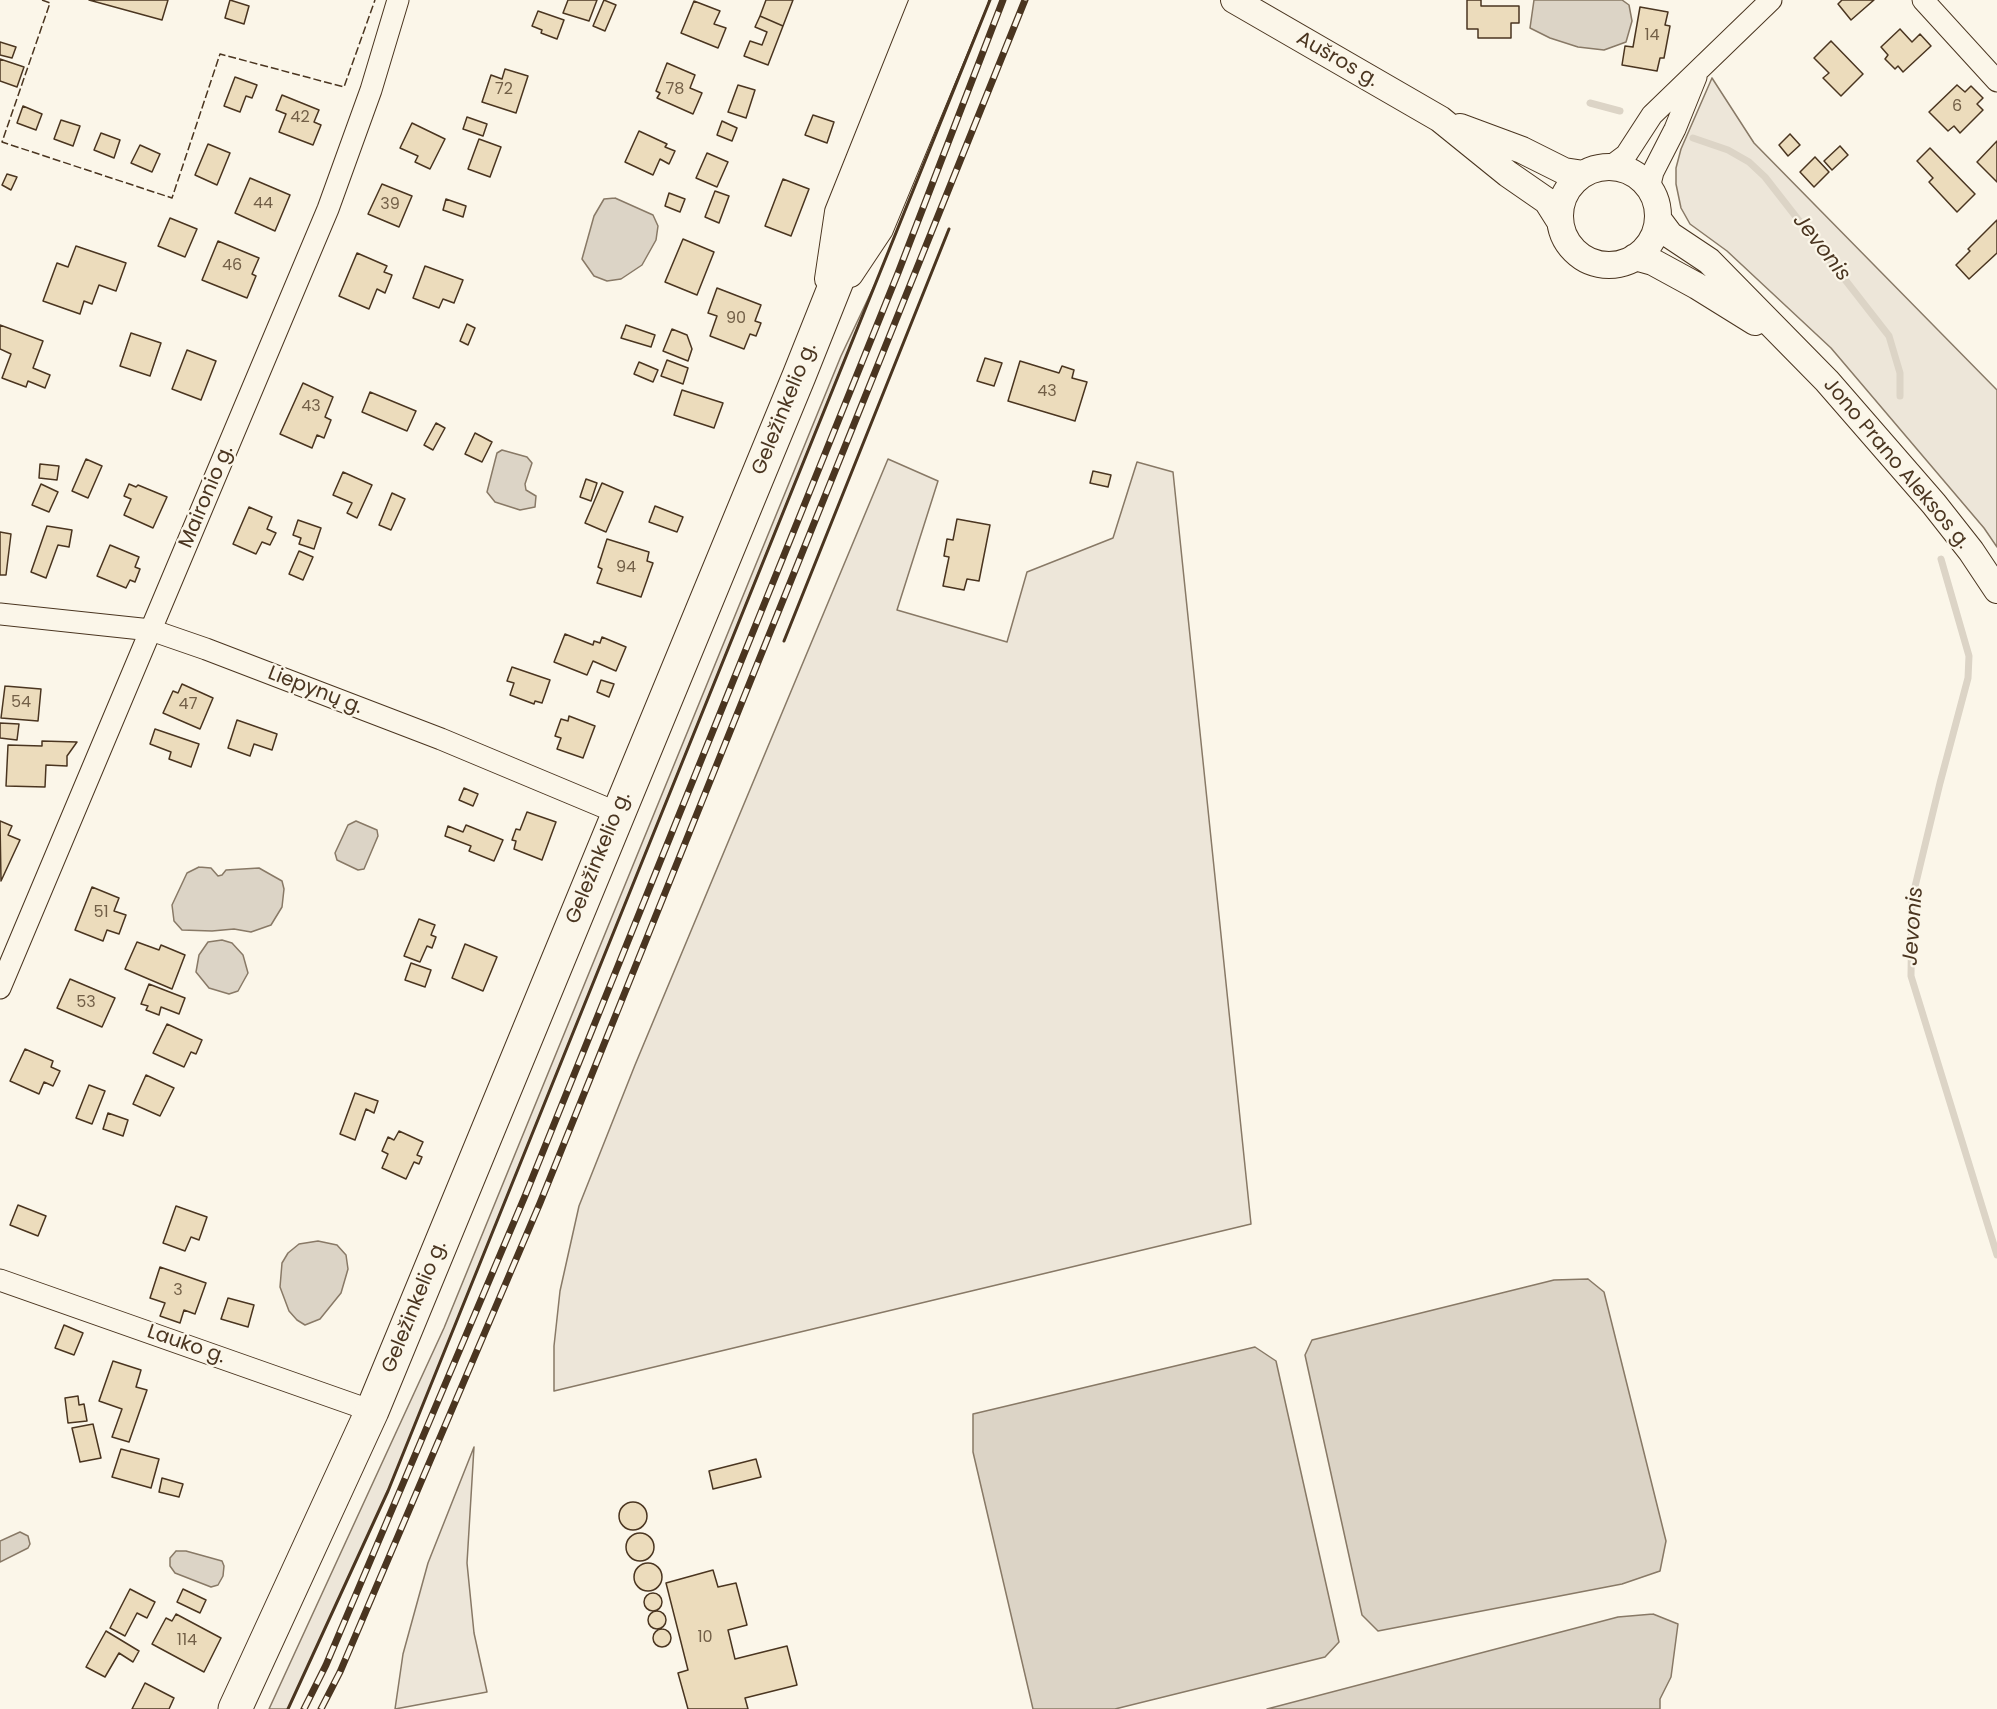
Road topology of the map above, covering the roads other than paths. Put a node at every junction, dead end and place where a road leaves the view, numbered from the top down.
1 (398, 0) edge
2 (923, 0) edge
3 (949, 0) edge
4 (975, 0) edge
5 (1234, 0) edge
6 (1771, 0) edge
7 (1923, 0) edge
8 (1698, 71) junction
9 (1997, 81) edge
10 (1440, 119) junction
11 (1610, 167) junction
12 (1584, 174) junction
13 (1649, 188) junction
14 (1658, 219) junction
15 (1559, 220) junction
16 (1635, 257) junction
17 (823, 314) junction
18 (1789, 343) junction
19 (1997, 590) edge
20 (0, 615) edge
21 (150, 630) junction
22 (618, 813) junction
23 (0, 987) edge
24 (0, 1280) edge
25 (372, 1411) junction
26 (235, 1709) edge

1 - 21 street, Maironio g.
2 - 17 street
3 - 17 main road, Geležinkelio g.
4 - 17 street
5 - 10 street, Aušros g.
6 - 8 street
7 - 9 street
8 - 11 street
8 - 13 street
10 - 12 street, Aušros g.
10 - 15 street, Aušros g.
11 - 12 street
11 - 13 street
12 - 15 street
13 - 14 street
14 - 16 street
14 - 18 street, Jono Prano Aleksos g.
15 - 16 street
16 - 18 street, Jono Prano Aleksos g.
17 - 22 main road, Geležinkelio g.
18 - 19 street, Jono Prano Aleksos g.
20 - 21 street, Liepynų g.
21 - 22 street, Liepynų g.
21 - 23 street, Maironio g.
22 - 25 main road, Geležinkelio g.
24 - 25 street, Lauko g.
25 - 26 main road, Geležinkelio g.

